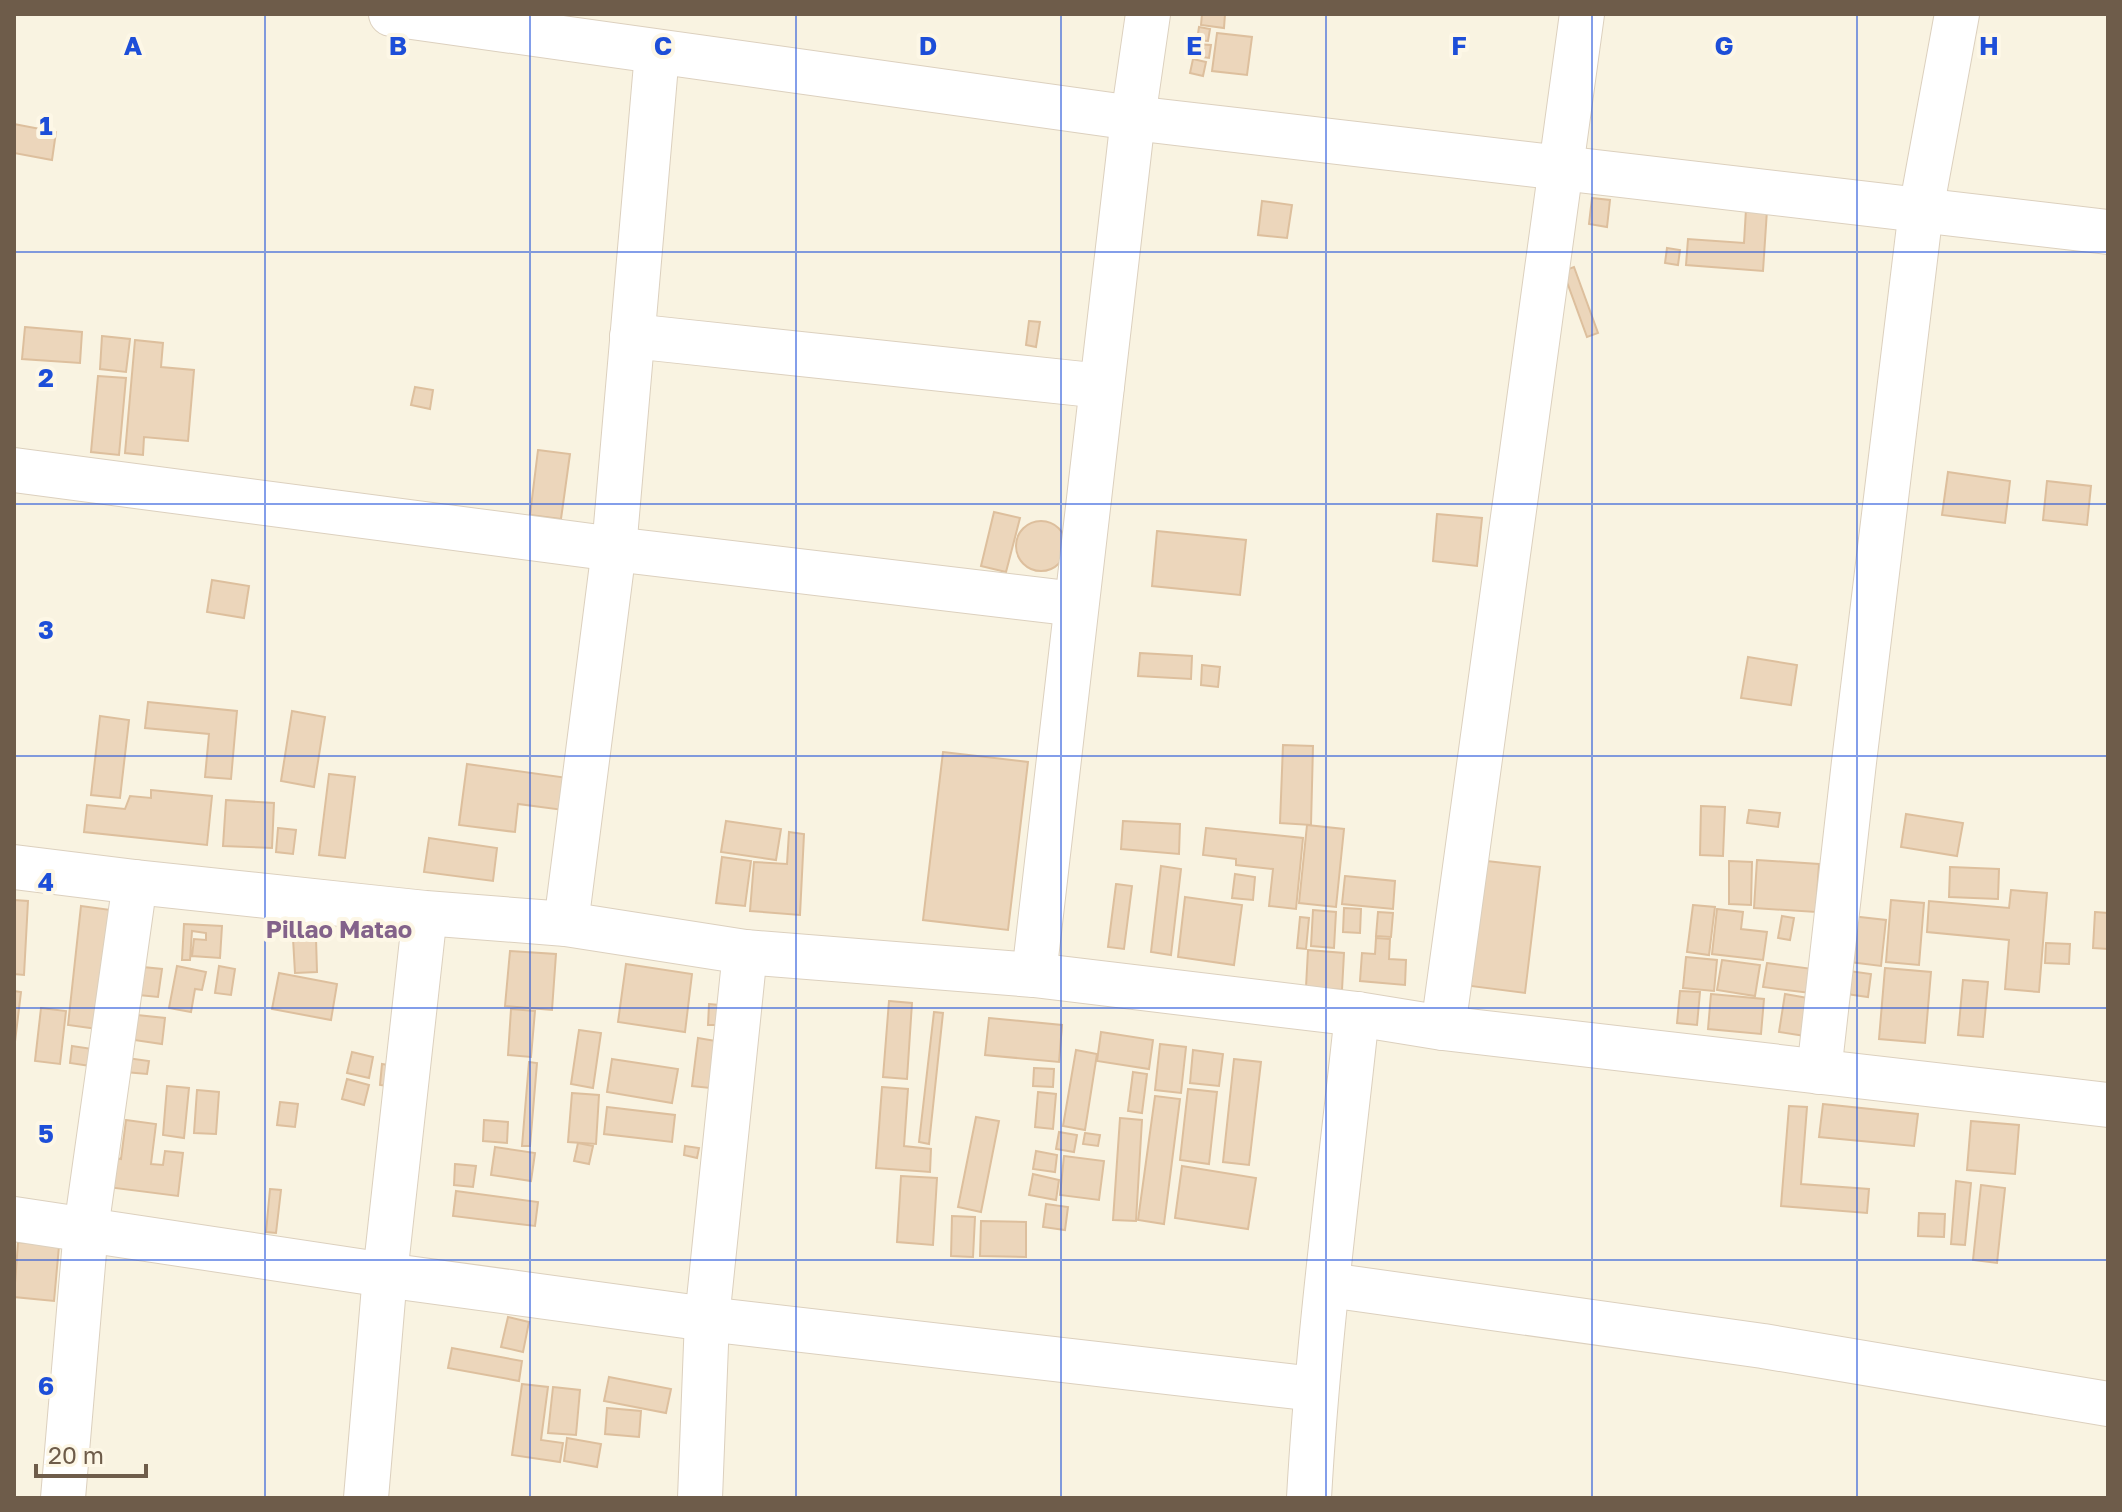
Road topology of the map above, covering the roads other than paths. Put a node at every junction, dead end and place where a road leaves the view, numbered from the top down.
1 (391, 14) edge
2 (1148, 14) edge
3 (1582, 14) edge
4 (1957, 14) edge
5 (657, 53) junction
6 (1133, 118) junction
7 (1561, 169) junction
8 (1921, 210) junction
9 (2108, 232) edge
10 (632, 336) junction
11 (1102, 386) junction
12 (14, 470) edge
13 (614, 549) junction
14 (1076, 604) junction
15 (14, 867) edge
16 (135, 882) junction
17 (425, 913) junction
18 (566, 924) junction
19 (745, 952) junction
20 (1034, 975) junction
21 (1357, 1014) junction
22 (1443, 1028) junction
23 (1819, 1072) junction
24 (2108, 1105) edge
25 (14, 1219) edge
26 (86, 1229) junction
27 (385, 1275) junction
28 (1329, 1285) junction
29 (707, 1319) junction
30 (1315, 1389) junction
31 (2108, 1404) edge
32 (63, 1498) edge
33 (366, 1498) edge
34 (700, 1498) edge
35 (1309, 1498) edge

1 - 5 street
2 - 6 street
3 - 7 street
4 - 8 street
5 - 6 street
5 - 10 street
6 - 7 street
6 - 11 street
7 - 8 street
7 - 22 street
8 - 9 street
8 - 23 street
10 - 11 street
10 - 13 street
11 - 14 street
12 - 13 street
13 - 14 street
13 - 18 street
14 - 20 street
15 - 16 street
16 - 17 street
16 - 26 street
17 - 18 street
17 - 27 street
18 - 19 street
19 - 20 street
19 - 29 street
20 - 21 street
21 - 22 street
21 - 28 street
22 - 23 street
23 - 24 street
25 - 26 street
26 - 27 street
26 - 32 street
27 - 29 street
27 - 33 street
28 - 30 street
28 - 31 street
29 - 30 street
29 - 34 street
30 - 35 street

